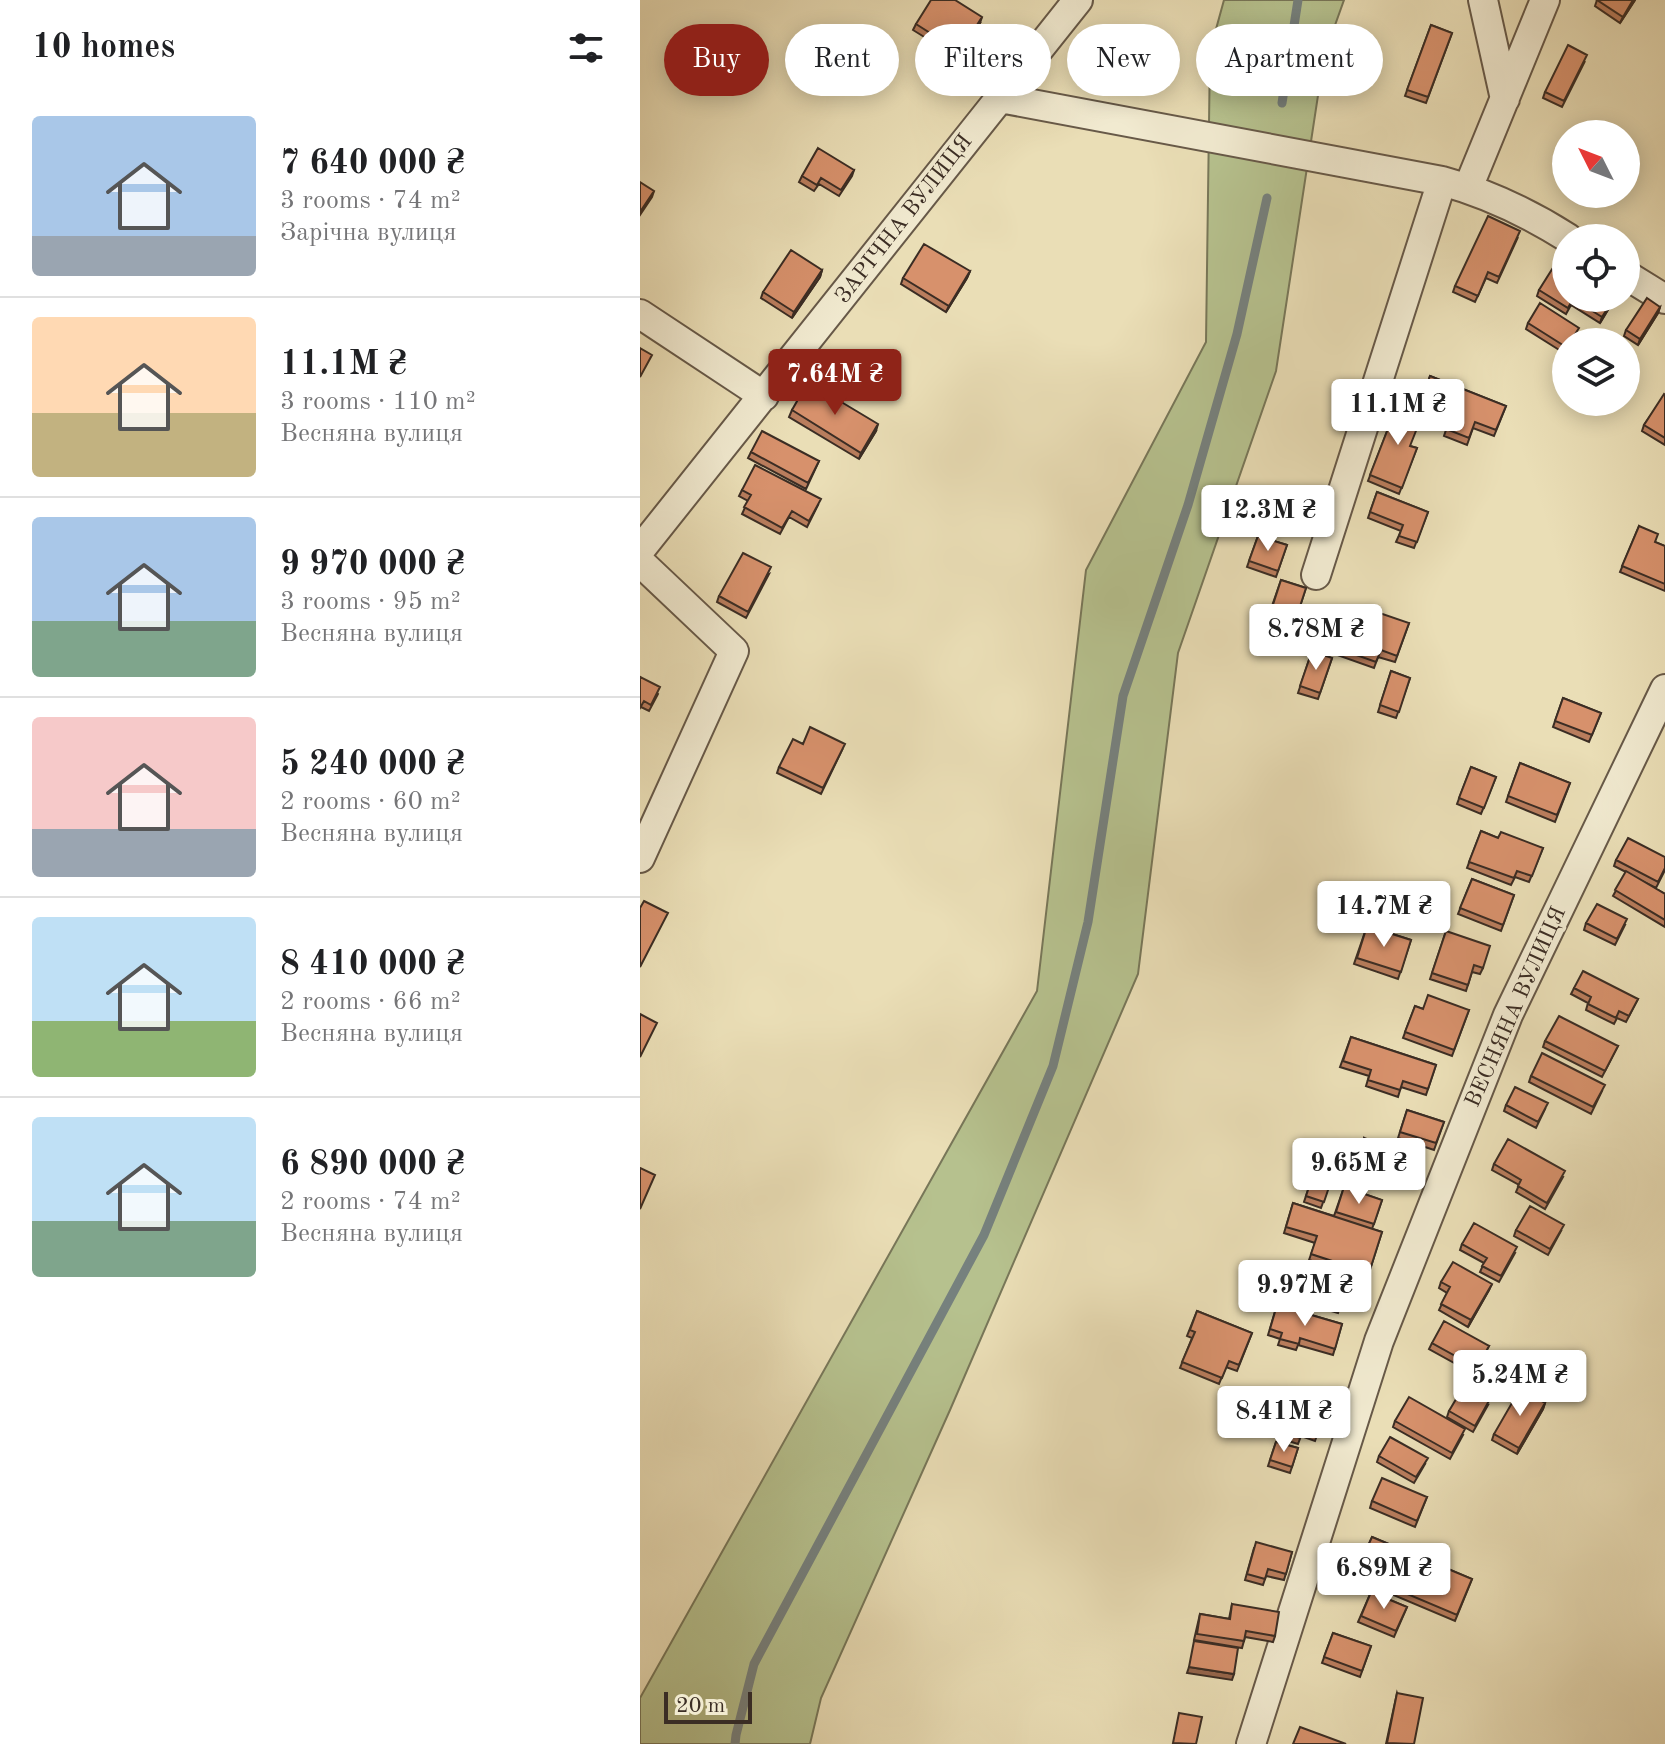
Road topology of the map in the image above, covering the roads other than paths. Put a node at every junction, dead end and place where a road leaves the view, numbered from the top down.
1 (1078, 0) edge
2 (1483, 0) edge
3 (1545, 0) edge
4 (1000, 98) junction
5 (1505, 99) junction
6 (1455, 185) junction
7 (1552, 228) edge
8 (1640, 284) edge
9 (1665, 299) edge
10 (640, 314) edge
11 (764, 396) junction
12 (640, 550) edge
13 (640, 562) edge
14 (1316, 575) dead end
15 (1665, 689) edge
16 (640, 858) edge
17 (1251, 1744) edge

1 - 4 street, ЗАРІЧНА ВУЛИЦЯ
2 - 5 street
3 - 5 street
4 - 6 street
4 - 11 street, ЗАРІЧНА ВУЛИЦЯ
5 - 6 street
6 - 7 street
6 - 14 street
8 - 9 street
10 - 11 street
11 - 12 street, ЗАРІЧНА ВУЛИЦЯ
13 - 16 street
15 - 17 street, ВЕСНЯНА ВУЛИЦЯ

